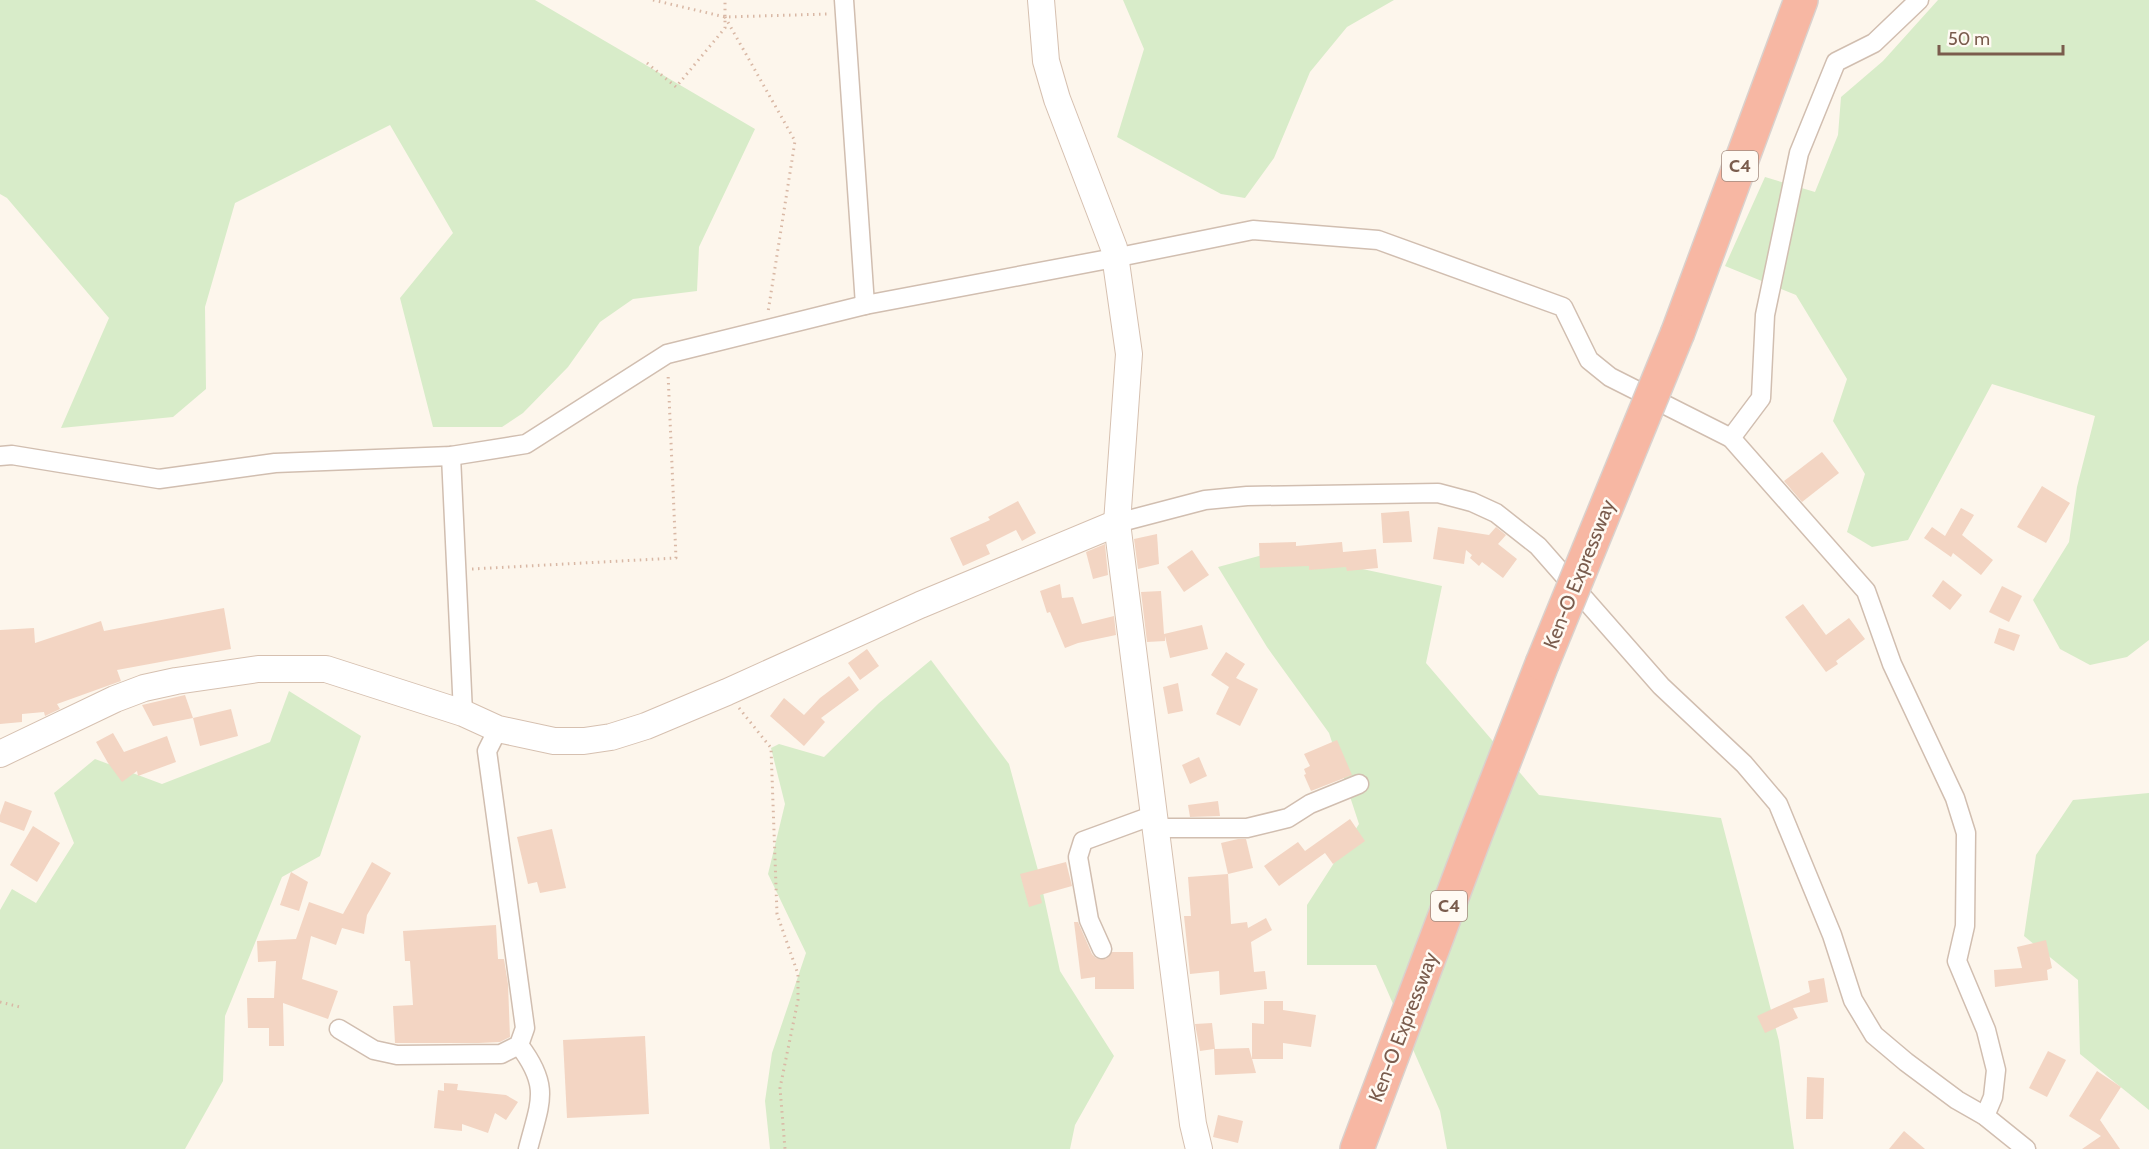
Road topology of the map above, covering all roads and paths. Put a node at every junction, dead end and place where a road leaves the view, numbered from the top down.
1 (653, 0) edge
2 (725, 0) edge
3 (1041, 0) edge
4 (1801, 0) edge
5 (1919, 0) edge
6 (844, 7) edge
7 (725, 17) junction
8 (647, 63) dead end
9 (1114, 258) junction
10 (865, 304) junction
11 (765, 328) junction
12 (667, 354) junction
13 (1731, 438) junction
14 (0, 456) edge
15 (451, 456) junction
16 (1117, 523) junction
17 (456, 569) junction
18 (727, 692) junction
19 (463, 712) junction
20 (498, 729) junction
21 (0, 754) edge
22 (1359, 784) dead end
23 (1155, 822) junction
24 (1102, 949) dead end
25 (0, 1002) edge
26 (20, 1007) dead end
27 (339, 1029) dead end
28 (519, 1045) junction
29 (1985, 1116) junction
30 (528, 1149) edge
31 (785, 1149) edge
32 (1199, 1149) edge
33 (1357, 1149) edge
34 (2026, 1149) edge

1 - 7 path
2 - 7 path
3 - 9 street
4 - 33 highway, Ken-O Expressway / C4, bridge
5 - 13 street
6 - 7 path
6 - 10 street
7 - 8 path
7 - 11 path
9 - 10 street
9 - 13 street
9 - 16 street
10 - 11 street
11 - 12 street
12 - 15 street
12 - 17 path
13 - 29 street
14 - 15 street
15 - 17 street
16 - 18 street
16 - 23 street
16 - 29 street
17 - 19 street
18 - 20 street
18 - 31 path
19 - 20 street
19 - 21 street
20 - 28 street
22 - 23 street
23 - 24 street
23 - 32 street
25 - 26 path
27 - 28 street
28 - 30 street
29 - 34 street

